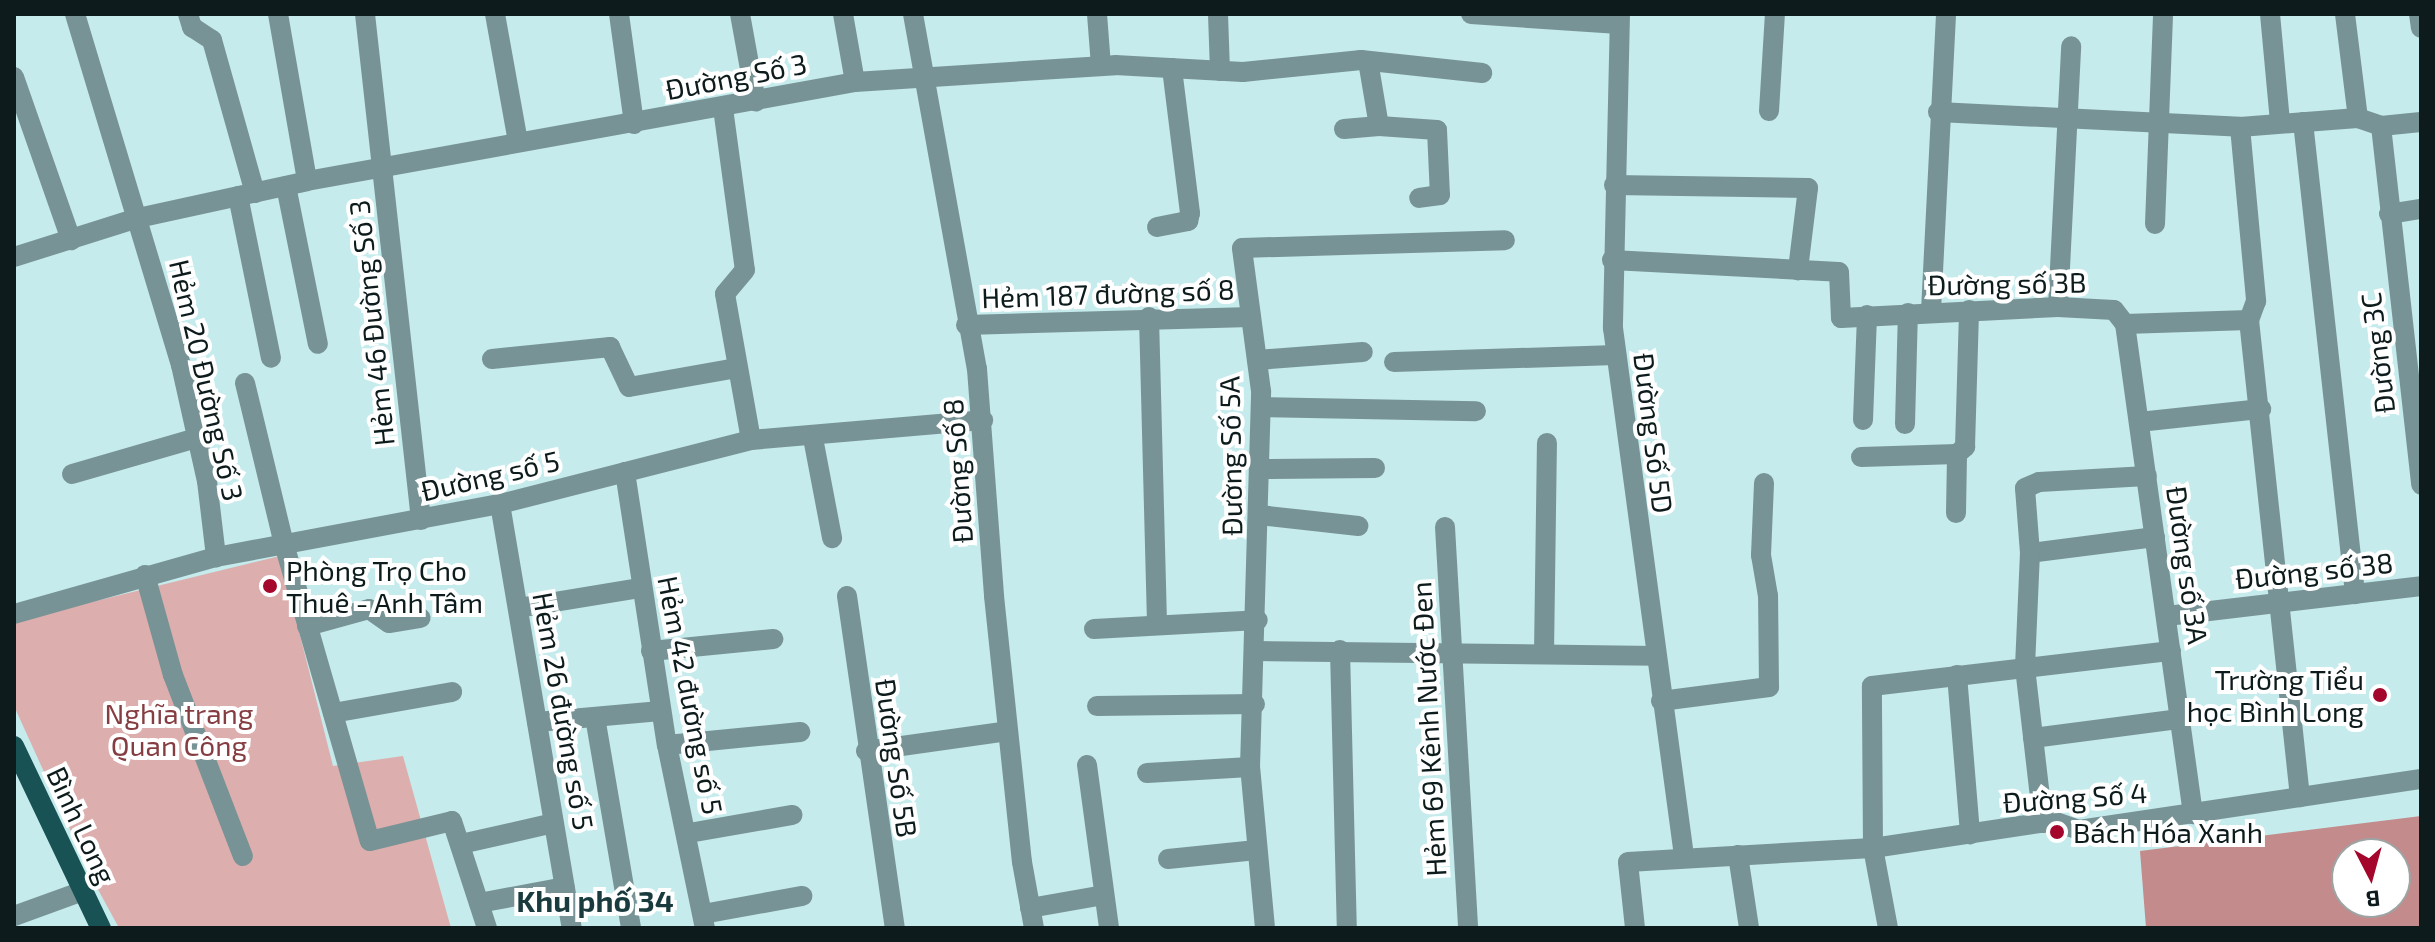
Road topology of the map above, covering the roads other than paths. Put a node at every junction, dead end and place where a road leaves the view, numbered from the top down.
1 (75, 14) edge
2 (188, 14) edge
3 (278, 14) edge
4 (365, 14) edge
5 (495, 14) edge
6 (619, 14) edge
7 (740, 14) edge
8 (843, 14) edge
9 (913, 14) edge
10 (1097, 14) edge
11 (1218, 14) edge
12 (1471, 14) edge
13 (1775, 14) edge
14 (1946, 14) edge
15 (2163, 14) edge
16 (2270, 14) edge
17 (2345, 14) edge
18 (2419, 14) edge
19 (1619, 19) edge
20 (2421, 28) edge
21 (2071, 46) dead end
22 (1368, 61) junction
23 (1101, 66) junction
24 (1172, 68) junction
25 (1220, 71) junction
26 (1482, 73) dead end
27 (14, 77) edge
28 (926, 77) junction
29 (855, 82) junction
30 (756, 102) junction
31 (723, 108) junction
32 (1769, 111) dead end
33 (1938, 112) junction
34 (2358, 118) junction
35 (2070, 122) junction
36 (2280, 122) junction
37 (2303, 122) junction
38 (2421, 122) edge
39 (634, 124) junction
40 (2156, 125) junction
41 (1379, 126) junction
42 (2381, 126) junction
43 (2240, 127) junction
44 (1344, 129) dead end
45 (518, 142) junction
46 (382, 169) junction
47 (307, 181) junction
48 (1614, 185) junction
49 (286, 186) junction
50 (247, 195) junction
51 (1419, 198) dead end
52 (2421, 209) edge
53 (2389, 214) junction
54 (138, 218) junction
55 (2155, 224) dead end
56 (1157, 227) dead end
57 (71, 240) junction
58 (1505, 240) dead end
59 (14, 257) edge
60 (1612, 260) junction
61 (1798, 270) junction
62 (2058, 307) junction
63 (1969, 310) junction
64 (1931, 311) junction
65 (1908, 313) junction
66 (1867, 315) junction
67 (1149, 317) junction
68 (1251, 317) junction
69 (2249, 320) junction
70 (2125, 324) junction
71 (966, 325) junction
72 (318, 344) dead end
73 (1363, 352) dead end
74 (1616, 355) junction
75 (271, 358) dead end
76 (492, 359) dead end
77 (1257, 360) junction
78 (1394, 362) dead end
79 (737, 368) junction
80 (245, 383) dead end
81 (2415, 390) edge
82 (1261, 407) junction
83 (2261, 409) junction
84 (1476, 411) dead end
85 (983, 420) junction
86 (1863, 420) dead end
87 (2139, 422) junction
88 (1905, 424) dead end
89 (197, 438) junction
90 (813, 438) junction
91 (751, 440) junction
92 (1547, 443) dead end
93 (1957, 454) junction
94 (1861, 457) dead end
95 (1375, 468) dead end
96 (1260, 469) junction
97 (625, 472) junction
98 (72, 474) dead end
99 (2147, 476) junction
100 (1764, 483) dead end
101 (2421, 485) edge
102 (500, 504) junction
103 (1956, 513) dead end
104 (1259, 515) junction
105 (421, 520) junction
106 (1358, 526) dead end
107 (1445, 527) dead end
108 (2155, 537) junction
109 (832, 538) dead end
110 (284, 544) junction
111 (2030, 553) junction
112 (216, 557) junction
113 (145, 575) junction
114 (2421, 586) edge
115 (640, 588) junction
116 (2355, 594) junction
117 (847, 596) dead end
118 (2277, 602) junction
119 (518, 608) junction
120 (14, 614) edge
121 (2167, 616) junction
122 (421, 618) dead end
123 (1258, 620) junction
124 (1157, 624) junction
125 (307, 626) junction
126 (1094, 629) dead end
127 (773, 639) dead end
128 (1340, 650) junction
129 (1448, 650) junction
130 (651, 651) junction
131 (1256, 651) junction
132 (2171, 651) junction
133 (1544, 654) junction
134 (1655, 656) junction
135 (2025, 667) junction
136 (1957, 675) junction
137 (452, 692) dead end
138 (1661, 701) junction
139 (1255, 704) junction
140 (1097, 706) dead end
141 (661, 711) junction
142 (333, 713) junction
143 (595, 717) junction
144 (2180, 719) junction
145 (537, 722) junction
146 (1008, 731) junction
147 (800, 732) dead end
148 (2033, 738) junction
149 (667, 745) junction
150 (14, 746) edge
151 (866, 751) junction
152 (1087, 765) dead end
153 (1250, 767) junction
154 (1147, 773) dead end
155 (21, 778) edge
156 (2421, 779) edge
157 (2300, 797) junction
158 (2193, 814) junction
159 (792, 815) dead end
160 (554, 823) junction
161 (2043, 823) junction
162 (689, 833) junction
163 (1970, 834) junction
164 (461, 844) junction
165 (1873, 848) junction
166 (1257, 850) junction
167 (1738, 855) junction
168 (243, 856) dead end
169 (1684, 856) junction
170 (1168, 859) dead end
171 (565, 887) junction
172 (80, 892) junction
173 (1104, 895) junction
174 (802, 896) dead end
175 (479, 903) junction
176 (14, 916) edge
177 (1032, 918) edge
178 (704, 921) edge
179 (101, 928) edge
180 (487, 928) edge
181 (572, 928) edge
182 (631, 928) edge
183 (895, 928) edge
184 (1109, 928) edge
185 (1265, 928) edge
186 (1347, 928) edge
187 (1468, 928) edge
188 (1635, 928) edge
189 (1749, 928) edge
190 (1888, 928) edge

1 - 54 street, Hẻm 20 Đường Số 3
2 - 50 street
3 - 47 street
4 - 46 street, Hẻm 46 Đường Số 3
5 - 45 street
6 - 39 street
7 - 30 street
8 - 29 street
9 - 28 street, Đường Số 8
10 - 23 street
11 - 25 street
12 - 19 street
13 - 32 street
14 - 33 street
15 - 40 street
16 - 36 street
17 - 34 street
18 - 20 street
19 - 48 street, Đường Số 5D
21 - 35 street
22 - 25 street, Đường Số 3
22 - 26 street, Đường Số 3
22 - 41 street
23 - 24 street, Đường Số 3
23 - 28 street, Đường Số 3
24 - 25 street, Đường Số 3
24 - 56 street
27 - 57 street
28 - 29 street, Đường Số 3
28 - 71 street, Đường Số 8
29 - 30 street, Đường Số 3
30 - 31 street, Đường Số 3
31 - 39 street, Đường Số 3
31 - 79 street
33 - 35 street
33 - 64 street
34 - 37 street
34 - 42 street
35 - 40 street
35 - 62 street
36 - 37 street
36 - 43 street
37 - 116 street
38 - 42 street
39 - 45 street, Đường Số 3
40 - 43 street
40 - 55 street
41 - 44 street
41 - 51 street
42 - 53 street, Đường 3C
43 - 69 street
45 - 46 street, Đường Số 3
46 - 47 street, Đường Số 3
46 - 105 street, Hẻm 46 Đường Số 3
47 - 49 street, Đường Số 3
48 - 60 street, Đường Số 5D
48 - 61 street
49 - 50 street, Đường Số 3
49 - 72 street
50 - 54 street, Đường Số 3
50 - 75 street
52 - 53 street
53 - 81 street, Đường 3C
54 - 57 street, Đường Số 3
54 - 89 street, Hẻm 20 Đường Số 3
57 - 59 street, Đường Số 3
58 - 68 street, Đường Số 5A
60 - 61 street, Đường số 3B
60 - 74 street, Đường Số 5D
61 - 66 street, Đường số 3B
62 - 63 street, Đường số 3B
62 - 70 street, Đường số 3B
63 - 64 street, Đường số 3B
63 - 93 street
64 - 65 street, Đường số 3B
65 - 66 street, Đường số 3B
65 - 88 street
66 - 86 street
67 - 68 street, Hẻm 187 đường số 8
67 - 71 street, Hẻm 187 đường số 8
67 - 124 street
68 - 77 street, Đường Số 5A
69 - 70 street, Đường số 3B
69 - 83 street
70 - 87 street, Đường số 3A
71 - 85 street, Đường Số 8
73 - 77 street
74 - 78 street
74 - 134 street, Đường Số 5D
76 - 79 street
77 - 82 street, Đường Số 5A
79 - 91 street
80 - 110 street
81 - 101 street, Đường 3C
82 - 84 street
82 - 96 street, Đường Số 5A
83 - 87 street
83 - 118 street
85 - 90 street, Đường số 5
85 - 146 street, Đường Số 8
87 - 99 street, Đường số 3A
89 - 98 street
89 - 112 street, Hẻm 20 Đường Số 3
90 - 91 street, Đường số 5
90 - 109 street
91 - 97 street, Đường số 5
92 - 133 street
93 - 94 street
93 - 103 street
95 - 96 street
96 - 104 street, Đường Số 5A
97 - 102 street, Đường số 5
97 - 115 street, Hẻm 42 đường số 5
99 - 108 street, Đường số 3A
99 - 111 street
100 - 138 street
102 - 105 street, Đường số 5
102 - 119 street, Hẻm 26 đường số 5
104 - 106 street
104 - 123 street, Đường Số 5A
105 - 110 street, Đường số 5
107 - 129 street, Hẻm 69 Kênh Nước Đen
108 - 111 street
108 - 121 street, Đường số 3A
110 - 112 street, Đường số 5
110 - 125 street
111 - 135 street
112 - 113 street, Đường số 5
113 - 120 street, Đường số 5
113 - 168 street
114 - 116 street, Đường số 38
115 - 119 street
115 - 130 street, Hẻm 42 đường số 5
116 - 118 street, Đường số 38
117 - 151 street, Đường Số 5B
118 - 121 street, Đường số 38
118 - 157 street
119 - 145 street, Hẻm 26 đường số 5
121 - 132 street, Đường số 3A
122 - 125 street
123 - 124 street
123 - 131 street, Đường Số 5A
124 - 126 street
125 - 142 street
127 - 130 street
128 - 129 street
128 - 131 street
128 - 186 street
129 - 133 street
129 - 187 street, Hẻm 69 Kênh Nước Đen
130 - 141 street, Hẻm 42 đường số 5
131 - 139 street, Đường Số 5A
132 - 135 street
132 - 144 street, Đường số 3A
133 - 134 street
134 - 138 street, Đường Số 5D
135 - 136 street
135 - 148 street
136 - 163 street
136 - 165 street
137 - 142 street
138 - 169 street, Đường Số 5D
139 - 140 street
139 - 153 street, Đường Số 5A
141 - 143 street
141 - 149 street, Hẻm 42 đường số 5
142 - 164 street
143 - 145 street
143 - 182 street
144 - 148 street
144 - 158 street, Đường số 3A
145 - 160 street, Hẻm 26 đường số 5
146 - 151 street
146 - 177 street, Đường Số 8
147 - 149 street
148 - 161 street
149 - 162 street, Hẻm 42 đường số 5
150 - 155 main road, Bình Long
151 - 183 street, Đường Số 5B
152 - 173 street
153 - 154 street
153 - 166 street, Đường Số 5A
155 - 172 main road, Bình Long
156 - 157 street, Đường Số 4
157 - 158 street, Đường Số 4
158 - 161 street, Đường Số 4
159 - 162 street
160 - 164 street
160 - 171 street, Hẻm 26 đường số 5
161 - 163 street, Đường Số 4
162 - 178 street, Hẻm 42 đường số 5
163 - 165 street, Đường Số 4
164 - 175 street
165 - 167 street, Đường Số 4
165 - 190 street
166 - 170 street
166 - 185 street, Đường Số 5A
167 - 169 street, Đường Số 4
167 - 189 street
169 - 188 street
171 - 175 street
171 - 181 street, Hẻm 26 đường số 5
172 - 176 street
172 - 179 main road, Bình Long
173 - 177 street
173 - 184 street
174 - 178 street
175 - 180 street

